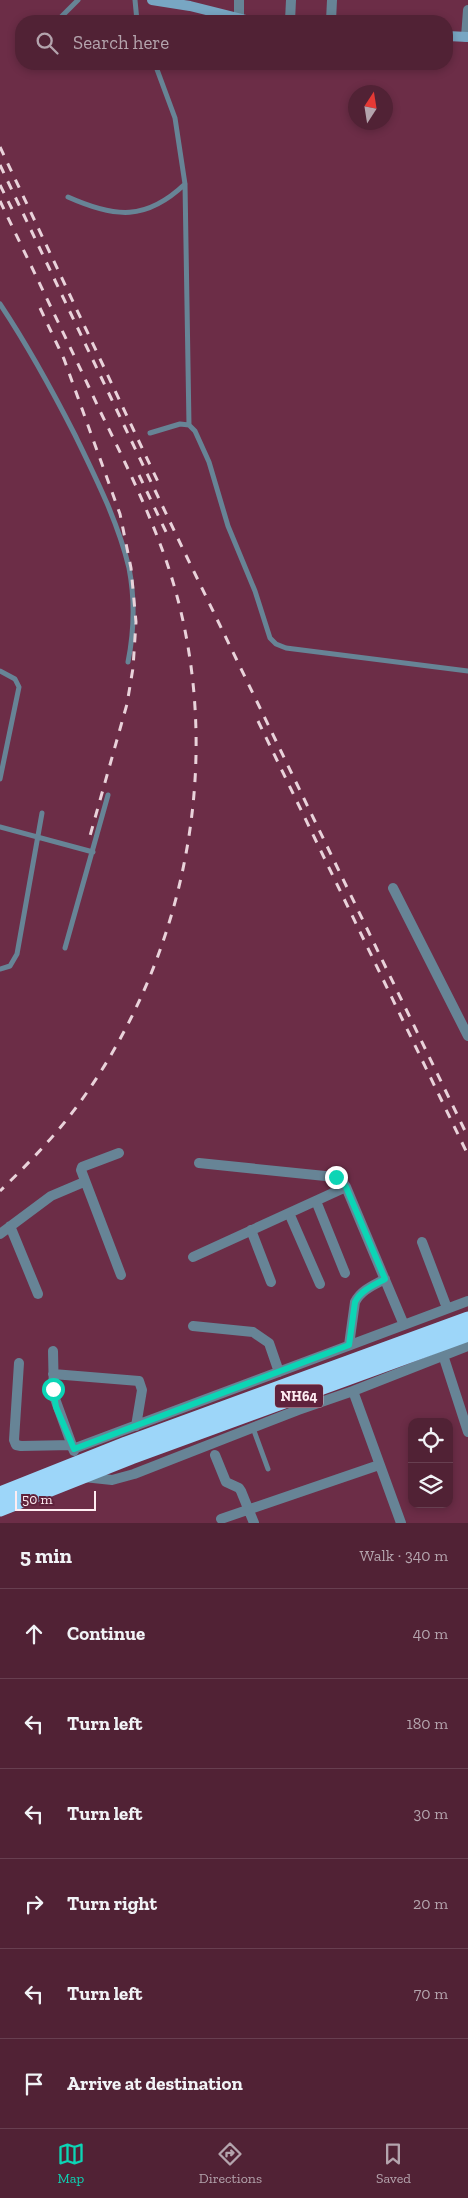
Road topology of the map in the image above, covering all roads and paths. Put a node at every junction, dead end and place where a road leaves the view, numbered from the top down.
1 (78, 0) edge
2 (152, 0) edge
3 (238, 0) edge
4 (291, 0) edge
5 (332, 0) edge
6 (168, 1) edge
7 (135, 2) edge
8 (468, 10) edge
9 (63, 15) edge
10 (136, 15) edge
11 (226, 15) edge
12 (239, 15) edge
13 (290, 15) edge
14 (331, 15) edge
15 (453, 36) edge
16 (467, 37) edge
17 (157, 70) edge
18 (186, 184) junction
19 (68, 197) dead end
20 (0, 304) edge
21 (189, 425) junction
22 (150, 433) dead end
23 (128, 662) dead end
24 (0, 671) edge
25 (468, 671) edge
26 (0, 779) edge
27 (108, 795) dead end
28 (42, 813) dead end
29 (0, 827) edge
30 (37, 836) junction
31 (93, 852) junction
32 (393, 888) dead end
33 (65, 948) dead end
34 (0, 969) edge
35 (468, 1036) edge
36 (119, 1154) dead end
37 (199, 1162) dead end
38 (84, 1182) junction
39 (346, 1187) junction
40 (316, 1201) junction
41 (289, 1213) junction
42 (10, 1226) junction
43 (251, 1230) junction
44 (0, 1234) edge
45 (422, 1242) dead end
46 (193, 1257) dead end
47 (346, 1273) dead end
48 (121, 1275) dead end
49 (385, 1279) junction
50 (272, 1282) dead end
51 (320, 1284) dead end
52 (38, 1294) dead end
53 (468, 1301) edge
54 (447, 1308) junction
55 (468, 1319) edge
56 (404, 1324) junction
57 (192, 1326) dead end
58 (468, 1334) edge
59 (349, 1345) junction
60 (468, 1346) edge
61 (53, 1351) dead end
62 (443, 1355) junction
63 (19, 1363) dead end
64 (279, 1372) junction
65 (53, 1374) junction
66 (353, 1391) junction
67 (136, 1426) junction
68 (253, 1427) junction
69 (468, 1432) edge
70 (128, 1451) junction
71 (215, 1455) dead end
72 (78, 1462) junction
73 (379, 1465) junction
74 (268, 1469) dead end
75 (0, 1494) edge
76 (0, 1509) edge
77 (249, 1509) junction
78 (221, 1519) dead end
79 (254, 1523) edge
80 (400, 1523) edge

1 - 9 lane
2 - 6 street
3 - 12 street
4 - 13 street
5 - 14 street
6 - 11 street
7 - 10 lane
8 - 16 street
15 - 16 street
17 - 18 lane
18 - 19 lane
18 - 21 lane
20 - 23 lane
21 - 22 lane
21 - 25 lane
24 - 26 lane
27 - 31 lane
28 - 30 lane
29 - 30 lane
30 - 31 lane
30 - 34 lane
31 - 33 lane
32 - 35 street
36 - 38 street
37 - 39 street
38 - 42 street
38 - 48 street
39 - 40 street
39 - 49 street
40 - 41 street
40 - 47 street
41 - 43 street
41 - 51 street
42 - 44 street
42 - 52 street
43 - 46 street
43 - 50 street
45 - 54 street
49 - 56 street
49 - 59 street
53 - 54 street
54 - 56 street
55 - 70 highway, NH64
56 - 59 street
57 - 64 street
58 - 70 highway, NH64
59 - 64 street
60 - 62 street
61 - 65 street
62 - 66 street
62 - 69 street
63 - 72 street
64 - 67 street
65 - 67 street
65 - 72 street
66 - 68 street
66 - 73 street
67 - 72 street
68 - 72 street
68 - 74 lane
70 - 72 highway, NH64
71 - 77 street
72 - 75 highway, NH64
72 - 76 highway, NH64
73 - 77 street
73 - 80 street
77 - 78 street
77 - 79 street

